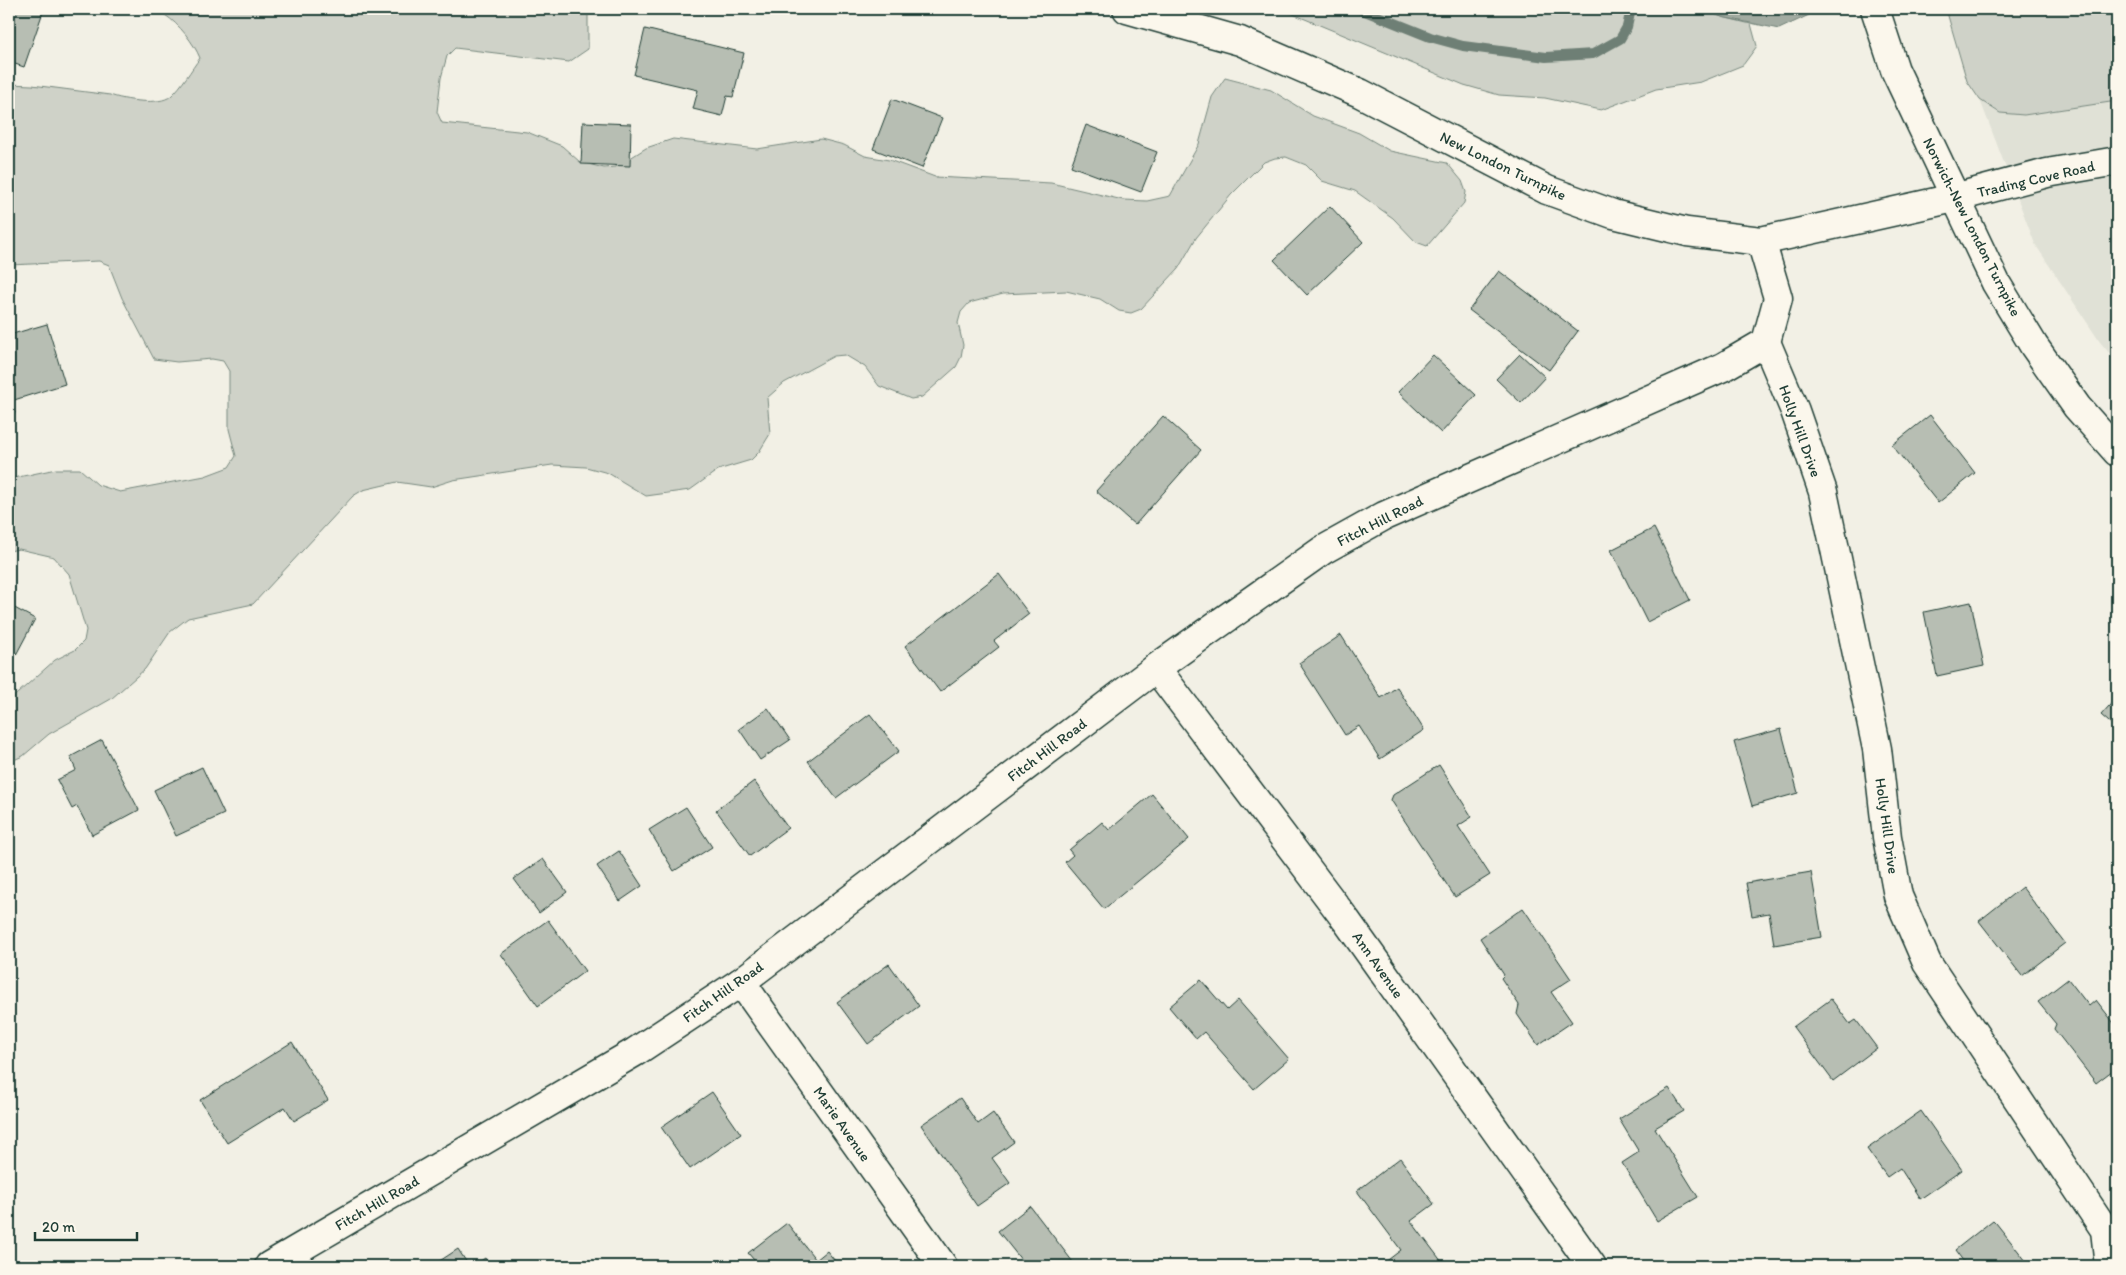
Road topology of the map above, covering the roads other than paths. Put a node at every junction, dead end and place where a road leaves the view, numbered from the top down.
1 (1127, 9) edge
2 (1875, 9) edge
3 (2117, 161) edge
4 (1954, 198) junction
5 (1761, 241) junction
6 (1766, 342) junction
7 (2117, 452) edge
8 (1156, 668) junction
9 (741, 982) junction
10 (274, 1265) edge
11 (943, 1266) edge
12 (1592, 1266) edge
13 (2108, 1266) edge

1 - 5 street, New London Turnpike
2 - 4 street, Norwich-New London Turnpike
3 - 4 street, Trading Cove Road
4 - 5 street, New London Turnpike
4 - 7 street, Norwich-New London Turnpike
5 - 6 street
6 - 8 street, Fitch Hill Road
6 - 13 street, Holly Hill Drive
8 - 9 street, Fitch Hill Road
8 - 12 street, Ann Avenue
9 - 10 street, Fitch Hill Road
9 - 11 street, Marie Avenue

